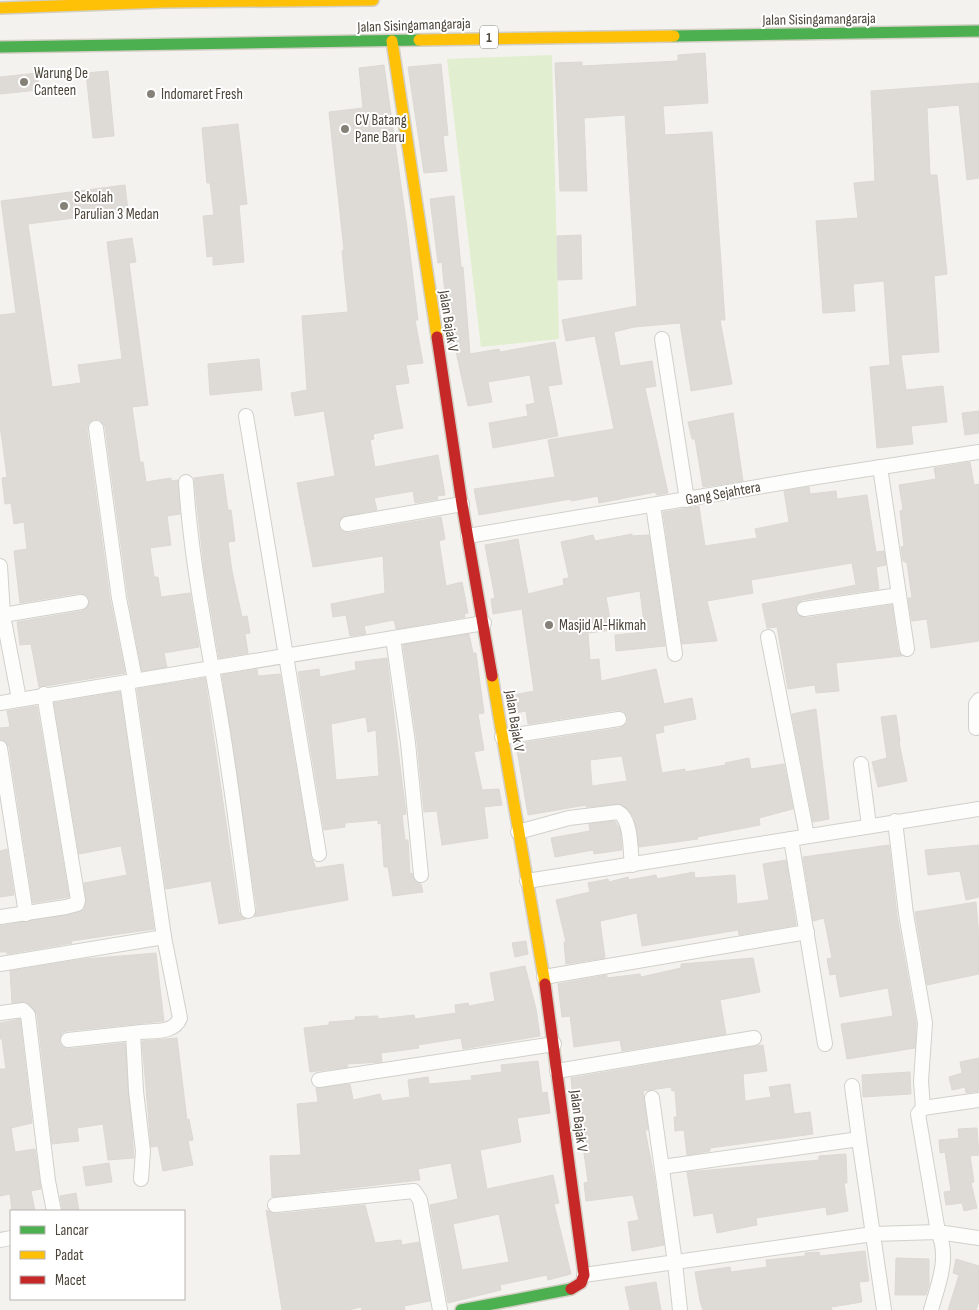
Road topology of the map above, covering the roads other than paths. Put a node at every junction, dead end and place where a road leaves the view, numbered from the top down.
1 (373, 0) edge
2 (97, 2) edge
3 (144, 2) edge
4 (55, 3) edge
5 (0, 8) edge
6 (979, 30) edge
7 (392, 41) junction
8 (0, 47) edge
9 (662, 339) dead end
10 (246, 416) dead end
11 (96, 428) dead end
12 (979, 452) edge
13 (880, 468) junction
14 (186, 482) dead end
15 (687, 500) junction
16 (462, 504) junction
17 (653, 505) junction
18 (347, 524) dead end
19 (468, 536) junction
20 (0, 566) edge
21 (898, 595) junction
22 (81, 602) dead end
23 (804, 608) dead end
24 (3, 615) junction
25 (484, 623) junction
26 (768, 636) dead end
27 (393, 638) junction
28 (907, 649) dead end
29 (286, 654) junction
30 (675, 654) dead end
31 (210, 667) junction
32 (131, 680) junction
33 (44, 694) junction
34 (19, 699) junction
35 (979, 700) edge
36 (0, 703) edge
37 (619, 720) dead end
38 (976, 728) dead end
39 (502, 737) junction
40 (0, 748) edge
41 (861, 764) dead end
42 (979, 810) edge
43 (895, 822) junction
44 (869, 826) junction
45 (518, 832) junction
46 (807, 836) junction
47 (791, 839) junction
48 (318, 854) dead end
49 (632, 865) junction
50 (421, 875) dead end
51 (527, 882) junction
52 (248, 911) dead end
53 (26, 914) junction
54 (0, 917) edge
55 (807, 932) junction
56 (164, 937) junction
57 (0, 964) edge
58 (544, 977) junction
59 (0, 1013) edge
60 (133, 1033) junction
61 (754, 1038) dead end
62 (68, 1040) dead end
63 (554, 1044) junction
64 (825, 1044) dead end
65 (557, 1071) junction
66 (319, 1080) dead end
67 (852, 1086) dead end
68 (652, 1098) dead end
69 (979, 1100) edge
70 (923, 1108) junction
71 (859, 1139) junction
72 (662, 1167) junction
73 (141, 1179) dead end
74 (275, 1205) dead end
75 (54, 1210) edge
76 (938, 1232) junction
77 (873, 1234) junction
78 (979, 1238) edge
79 (676, 1264) junction
80 (584, 1275) junction
81 (440, 1310) edge
82 (461, 1310) edge
83 (680, 1310) edge
84 (884, 1310) edge
85 (930, 1310) edge

1 - 3 main road, Jalan Sisingamangaraja
2 - 3 main road, Jalan Sisingamangaraja
2 - 4 main road, Jalan Sisingamangaraja
4 - 5 main road, Jalan Sisingamangaraja
6 - 7 main road, Jalan Sisingamangaraja / 1
7 - 8 main road, Jalan Sisingamangaraja / 1
7 - 16 main road, Jalan Bajak V
9 - 15 street
10 - 29 street
11 - 32 street
12 - 13 street, Gang Sejahtera
13 - 15 street, Gang Sejahtera
13 - 21 street
14 - 31 street
15 - 17 street, Gang Sejahtera
16 - 18 street
16 - 19 main road, Jalan Bajak V
17 - 19 street, Gang Sejahtera
17 - 30 street
19 - 25 main road, Jalan Bajak V
20 - 24 street
21 - 23 street
21 - 28 street
22 - 24 street
24 - 34 street
25 - 27 street
25 - 39 main road, Jalan Bajak V
26 - 46 street
27 - 29 street
27 - 50 street
29 - 31 street
29 - 48 street
31 - 32 street
31 - 52 street
32 - 33 street
32 - 56 street
33 - 34 street
33 - 53 street
34 - 36 street
35 - 38 street
37 - 39 street
39 - 45 main road, Jalan Bajak V
40 - 53 street
41 - 44 street
42 - 43 street
43 - 44 street
43 - 70 street
44 - 46 street
45 - 49 street
45 - 51 main road, Jalan Bajak V
46 - 47 street
47 - 49 street
47 - 55 street
49 - 51 street
51 - 58 main road, Jalan Bajak V
53 - 54 street
55 - 58 street
55 - 64 street
56 - 57 street
56 - 60 street
58 - 63 main road, Jalan Bajak V
59 - 75 street
60 - 62 street
60 - 73 street
61 - 65 street
63 - 65 main road, Jalan Bajak V
63 - 66 street
65 - 80 main road, Jalan Bajak V
67 - 71 street
68 - 72 street
69 - 70 street
70 - 76 street
71 - 72 street
71 - 77 street
72 - 79 street
74 - 81 street
76 - 77 street
76 - 78 street
76 - 85 street
77 - 79 street
77 - 84 street
79 - 80 street
79 - 83 street
80 - 82 main road

